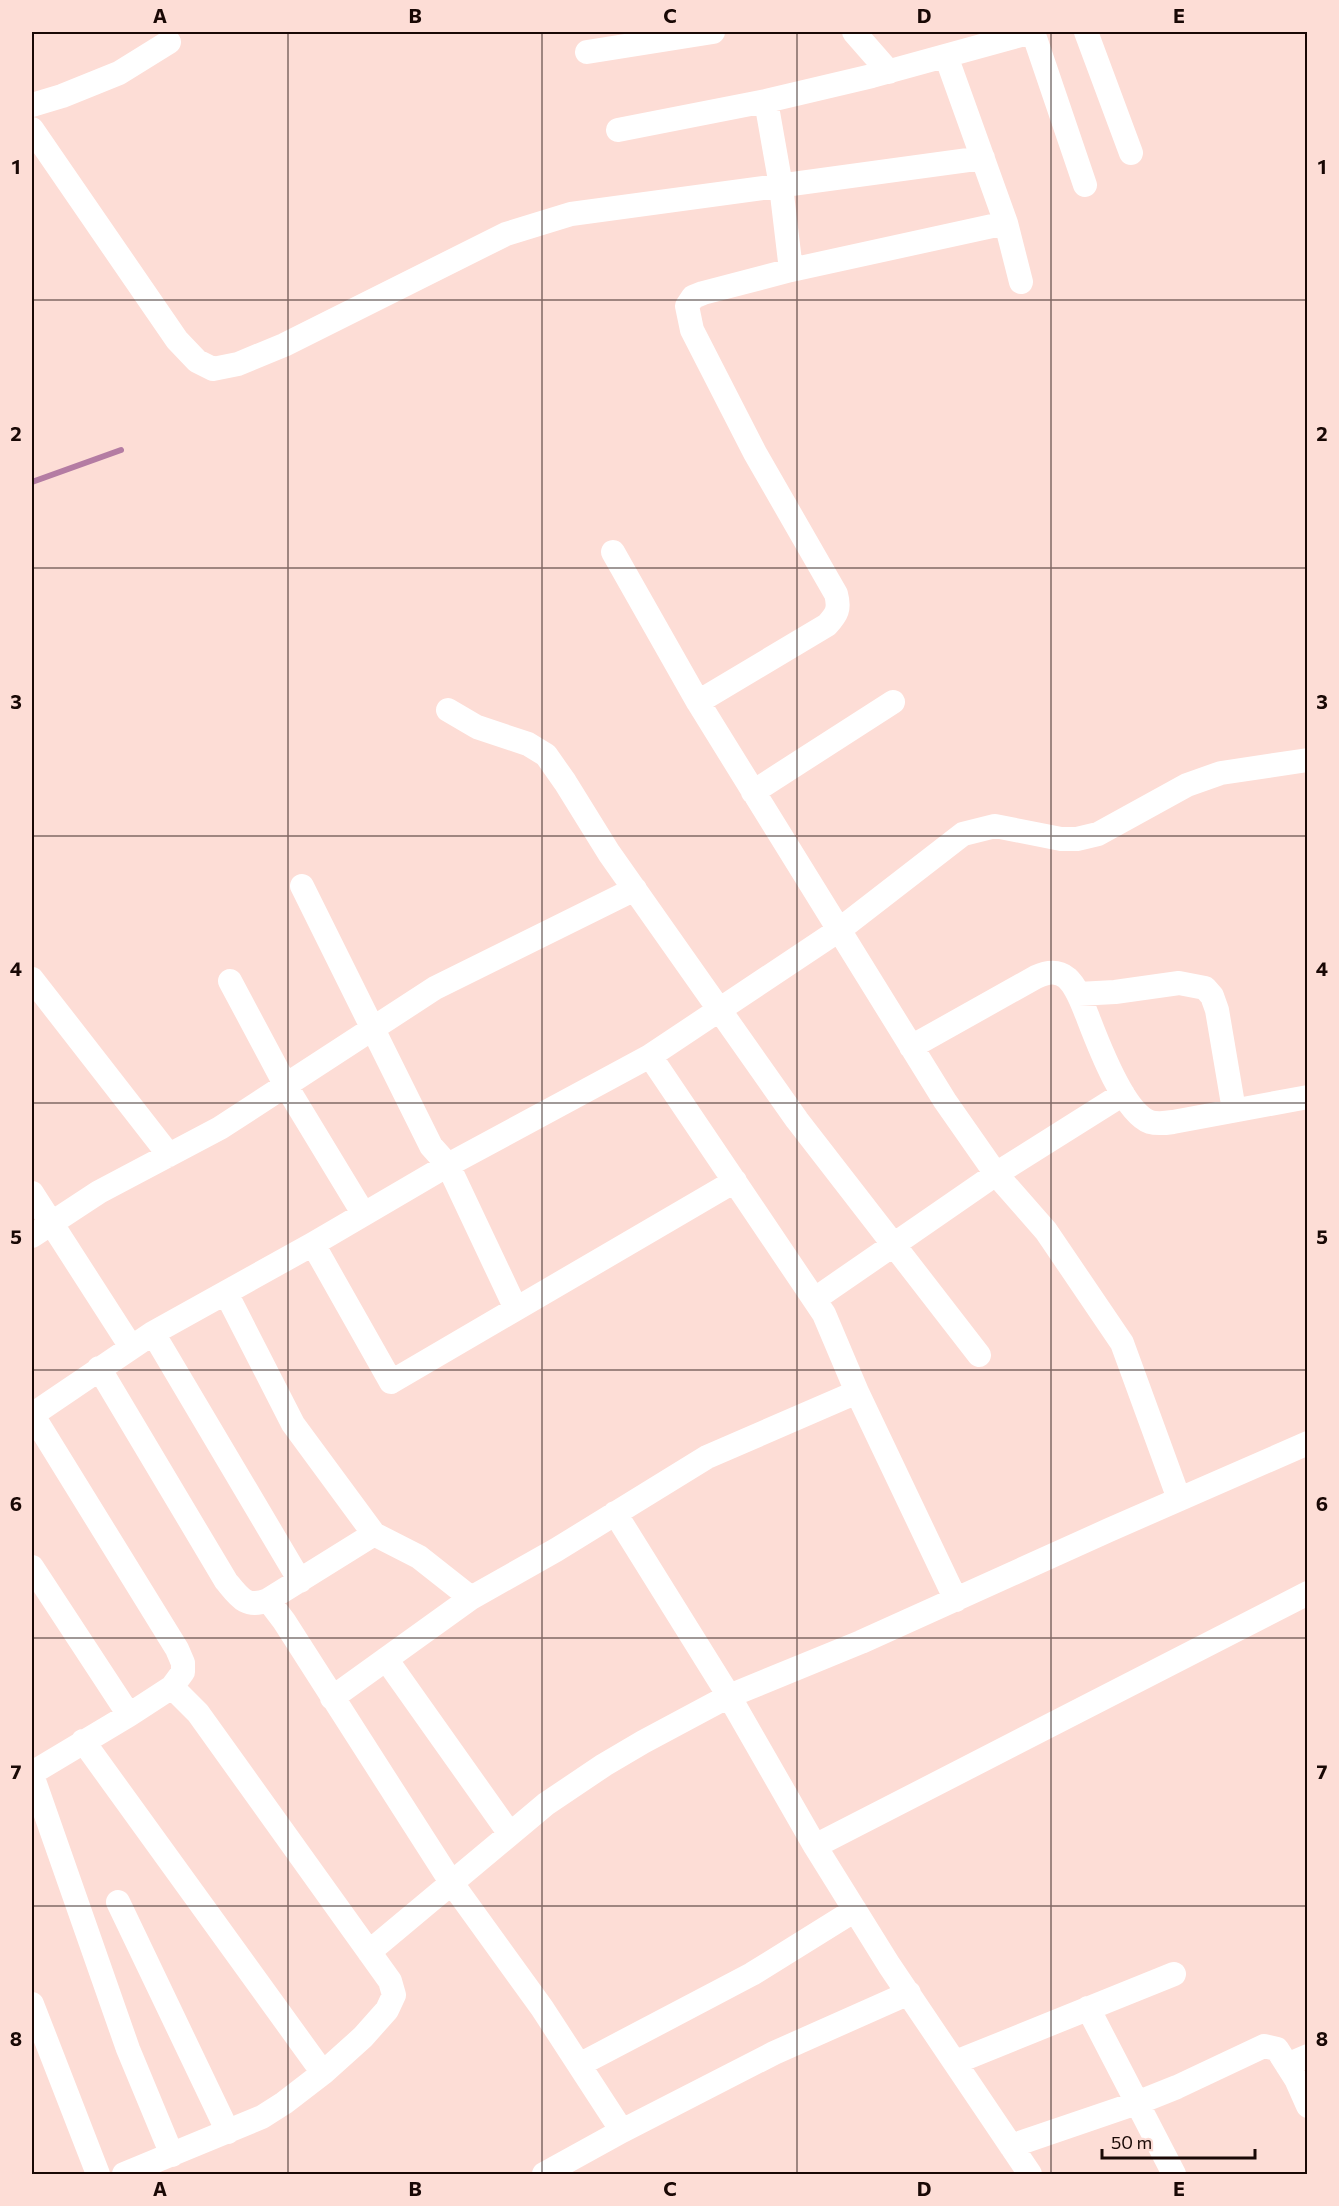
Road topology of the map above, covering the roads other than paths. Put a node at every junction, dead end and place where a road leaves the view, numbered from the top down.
1 (713, 32) edge
2 (854, 32) edge
3 (1032, 32) edge
4 (1086, 32) edge
5 (169, 42) dead end
6 (587, 52) dead end
7 (946, 56) junction
8 (888, 72) junction
9 (766, 101) junction
10 (32, 105) edge
11 (32, 129) edge
12 (618, 130) dead end
13 (1131, 153) dead end
14 (983, 158) junction
15 (1085, 185) dead end
16 (781, 186) junction
17 (1006, 223) junction
18 (790, 270) junction
19 (1022, 282) dead end
20 (613, 552) dead end
21 (698, 702) junction
22 (893, 702) dead end
23 (448, 710) dead end
24 (1308, 760) edge
25 (753, 792) junction
26 (302, 886) dead end
27 (635, 889) junction
28 (839, 930) junction
29 (32, 979) edge
30 (230, 981) dead end
31 (1078, 994) junction
32 (719, 1009) junction
33 (372, 1028) junction
34 (911, 1047) junction
35 (650, 1056) junction
36 (286, 1086) junction
37 (1123, 1094) junction
38 (1308, 1097) edge
39 (1234, 1110) junction
40 (170, 1155) junction
41 (448, 1165) junction
42 (996, 1174) junction
43 (735, 1181) junction
44 (32, 1193) edge
45 (363, 1213) junction
46 (41, 1230) edge
47 (313, 1244) junction
48 (894, 1245) junction
49 (226, 1293) junction
50 (814, 1299) junction
51 (516, 1309) junction
52 (153, 1334) junction
53 (131, 1347) junction
54 (979, 1355) dead end
55 (99, 1368) junction
56 (858, 1392) junction
57 (32, 1415) edge
58 (1308, 1443) edge
59 (1179, 1499) junction
60 (615, 1513) junction
61 (375, 1534) junction
62 (32, 1567) edge
63 (300, 1581) junction
64 (1308, 1593) edge
65 (471, 1598) junction
66 (268, 1600) junction
67 (956, 1600) junction
68 (386, 1659) junction
69 (172, 1688) junction
70 (729, 1696) junction
71 (332, 1698) junction
72 (129, 1715) junction
73 (83, 1741) junction
74 (32, 1774) edge
75 (510, 1834) junction
76 (815, 1846) junction
77 (451, 1882) junction
78 (118, 1902) dead end
79 (855, 1910) junction
80 (369, 1952) junction
81 (1174, 1974) dead end
82 (909, 1993) junction
83 (32, 2004) edge
84 (1088, 2008) junction
85 (1297, 2061) edge
86 (956, 2062) junction
87 (579, 2065) junction
88 (323, 2073) junction
89 (1137, 2103) junction
90 (1308, 2106) edge
91 (622, 2131) junction
92 (228, 2132) junction
93 (1011, 2146) junction
94 (172, 2155) junction
95 (98, 2175) edge
96 (124, 2175) edge
97 (544, 2175) edge
98 (1030, 2175) edge
99 (1174, 2175) edge

1 - 6 street
2 - 8 street
3 - 7 street
3 - 15 street
4 - 13 street
5 - 10 street
7 - 8 street
7 - 14 street
8 - 9 street
9 - 12 street
9 - 16 street
11 - 16 street
14 - 16 street
14 - 17 street
16 - 18 street
17 - 18 street
17 - 19 street
18 - 21 street
20 - 21 street
21 - 25 street
22 - 25 street
23 - 27 street
24 - 28 street
25 - 28 street
26 - 33 street
27 - 32 street
27 - 33 street
28 - 32 street
28 - 34 street
29 - 40 street
30 - 36 street
31 - 34 street
31 - 37 street
31 - 39 street
32 - 35 street
32 - 48 street
33 - 36 street
33 - 41 street
34 - 42 street
35 - 41 street
35 - 43 street
36 - 40 street
36 - 45 street
37 - 39 street
37 - 42 street
38 - 39 street
40 - 46 street
41 - 45 street
41 - 51 street
42 - 48 street
42 - 59 street
43 - 50 street
43 - 51 street
44 - 46 street
45 - 47 street
46 - 53 street
47 - 49 street
47 - 51 street
48 - 50 street
48 - 54 street
49 - 52 street
49 - 61 street
50 - 56 street
52 - 53 street
52 - 63 street
53 - 55 street
55 - 57 street
55 - 66 street
56 - 60 street
56 - 67 street
57 - 69 street
58 - 59 street
59 - 67 street
60 - 65 street
60 - 70 street
61 - 63 street
61 - 65 street
62 - 72 street
63 - 66 street
64 - 76 street
65 - 68 street
66 - 71 street
67 - 70 street
68 - 71 street
68 - 75 street
69 - 72 street
69 - 80 street
70 - 75 street
70 - 76 street
71 - 77 street
72 - 73 street
73 - 74 street
73 - 88 street
74 - 94 street
75 - 77 street
76 - 79 street
77 - 80 street
77 - 87 street
78 - 92 street
79 - 82 street
79 - 87 street
80 - 88 street
81 - 84 street
82 - 86 street
82 - 91 street
83 - 95 street
84 - 86 street
84 - 89 street
85 - 89 street
85 - 90 street
86 - 93 street
87 - 91 street
88 - 92 street
89 - 93 street
89 - 99 street
91 - 97 street
92 - 94 street
93 - 98 street
94 - 96 street

